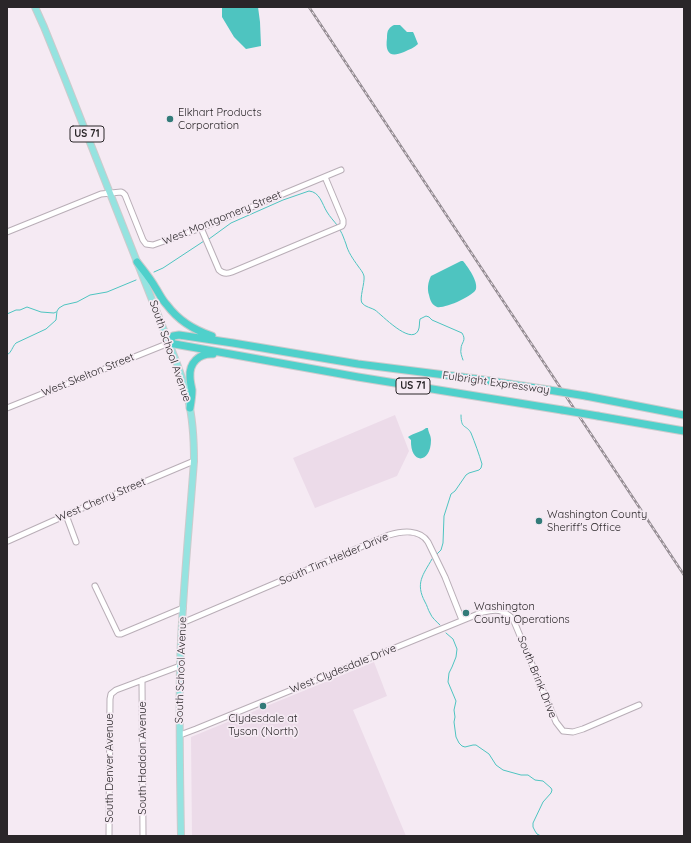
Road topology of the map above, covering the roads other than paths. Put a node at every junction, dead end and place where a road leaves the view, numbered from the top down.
1 (35, 7) edge
2 (341, 170) dead end
3 (325, 177) junction
4 (110, 193) junction
5 (201, 228) junction
6 (7, 232) edge
7 (137, 262) junction
8 (169, 343) junction
9 (233, 343) junction
10 (263, 360) junction
11 (7, 408) edge
12 (190, 408) junction
13 (684, 415) edge
14 (684, 431) edge
15 (194, 461) junction
16 (66, 514) junction
17 (8, 541) edge
18 (76, 542) dead end
19 (95, 586) dead end
20 (183, 608) junction
21 (507, 613) joint
22 (462, 620) junction
23 (182, 623) junction
24 (180, 666) junction
25 (142, 680) junction
26 (640, 705) dead end
27 (180, 735) junction
28 (110, 836) edge
29 (143, 836) edge
30 (181, 836) edge

1 - 4 main road, South School Avenue / US 71
2 - 3 street, West Montgomery Street
3 - 5 street, West Montgomery Street
3 - 5 street
4 - 5 street, West Montgomery Street
4 - 6 street
4 - 7 main road, South School Avenue / US 71
7 - 8 main road, South School Avenue / US 71
7 - 9 highway
8 - 9 highway, Fulbright Expressway
8 - 10 highway, US 71
8 - 11 street, West Skelton Street
8 - 12 main road, South School Avenue
9 - 13 highway, Fulbright Expressway / US 71, bridge
10 - 12 highway
10 - 14 highway, Fulbright Expressway / US 71, bridge
12 - 15 main road, South School Avenue
15 - 16 street, West Cherry Street
15 - 20 main road, South School Avenue
16 - 17 street, West Cherry Street
16 - 18 street
19 - 20 street
20 - 23 main road, South School Avenue
21 - 22 street, West Clydesdale Drive
21 - 26 street, South Brink Drive
22 - 23 street, South Tim Helder Drive
22 - 27 street, West Clydesdale Drive
23 - 24 main road, South School Avenue
24 - 25 street
24 - 27 main road, South School Avenue
25 - 28 street, South Denver Avenue
25 - 29 street, South Haddon Avenue
27 - 30 main road, South School Avenue

